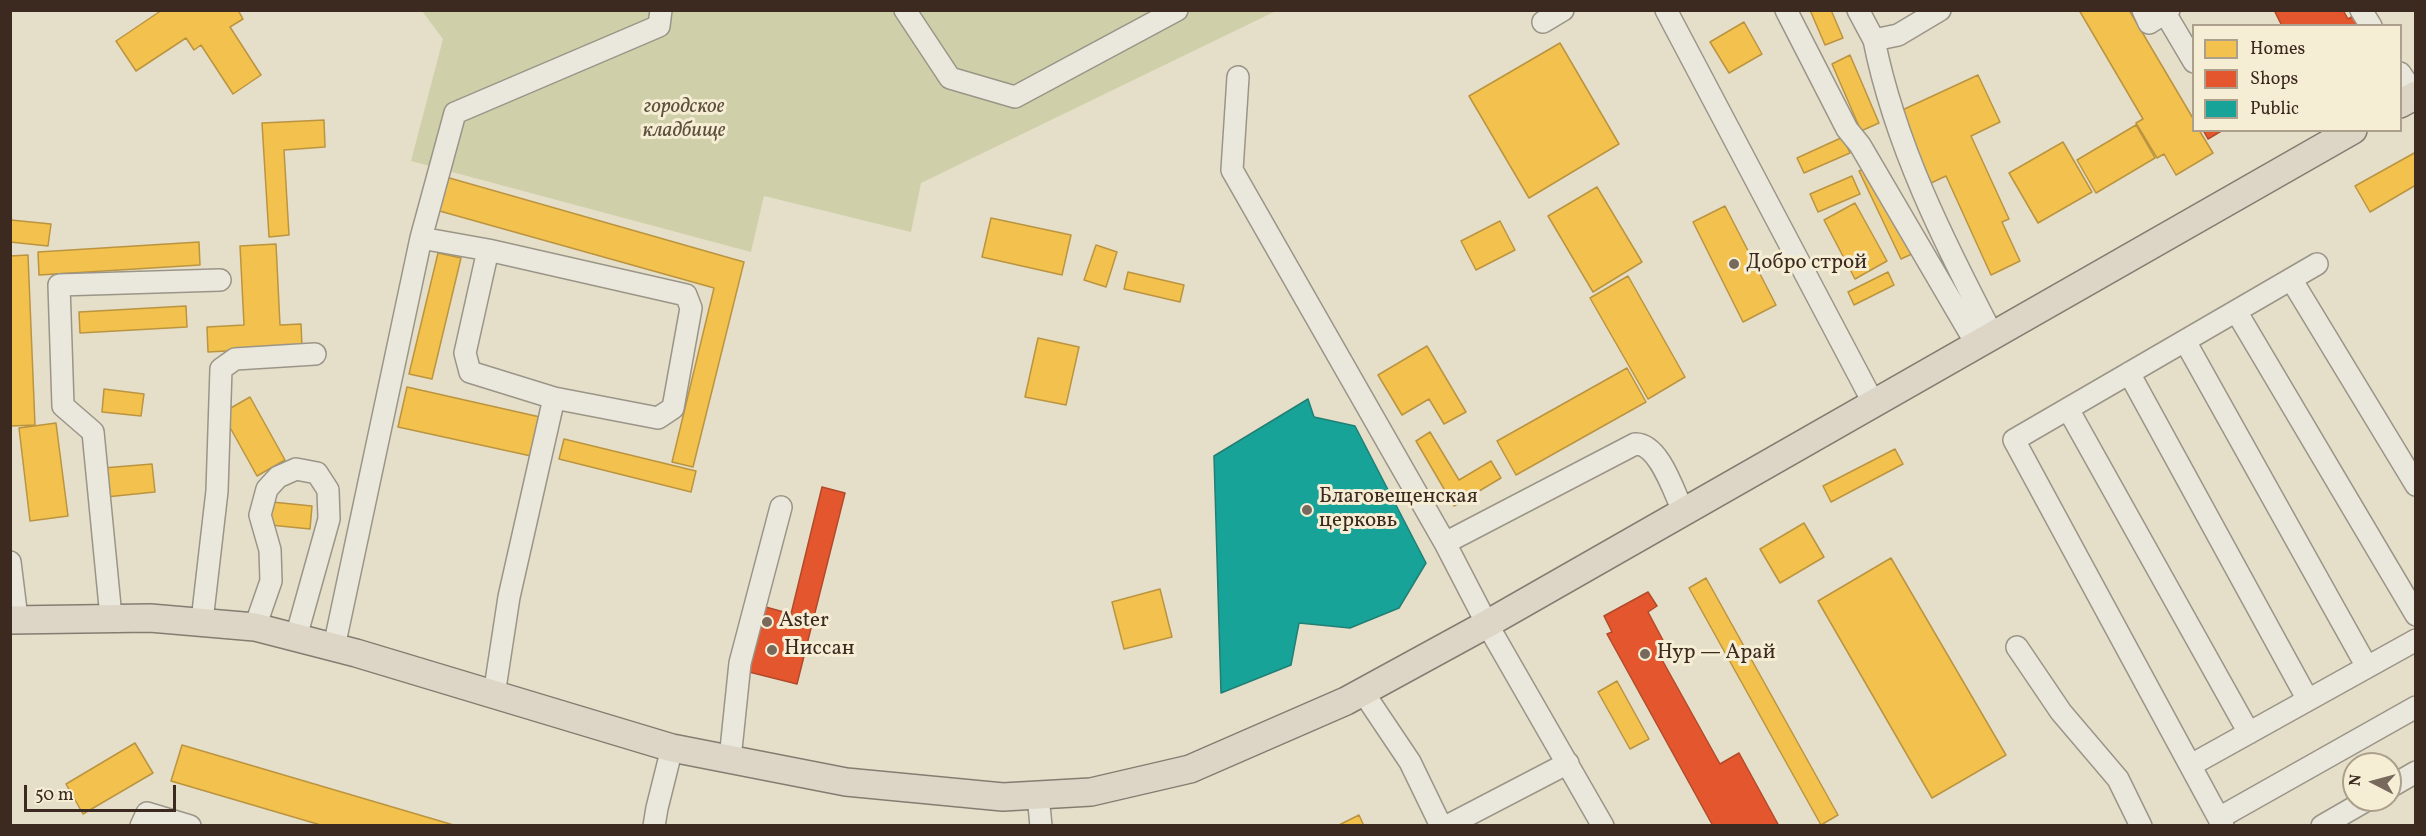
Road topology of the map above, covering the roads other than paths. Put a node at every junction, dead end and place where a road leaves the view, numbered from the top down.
1 (662, 10) edge
2 (905, 10) edge
3 (1177, 10) edge
4 (1563, 10) edge
5 (1666, 10) edge
6 (1786, 10) edge
7 (1858, 10) edge
8 (1940, 10) edge
9 (2143, 10) edge
10 (2361, 10) edge
11 (2167, 12) edge
12 (1543, 22) dead end
13 (2370, 24) edge
14 (1874, 40) junction
15 (2192, 60) edge
16 (2402, 76) edge
17 (1238, 77) dead end
18 (2415, 95) edge
19 (2402, 103) edge
20 (2351, 132) edge
21 (421, 238) junction
22 (488, 250) junction
23 (2317, 264) dead end
24 (2291, 279) junction
25 (220, 280) dead end
26 (2236, 311) junction
27 (2185, 340) junction
28 (1985, 341) junction
29 (315, 354) dead end
30 (2129, 373) junction
31 (554, 398) junction
32 (1874, 404) junction
33 (2068, 409) junction
34 (2415, 485) edge
35 (781, 507) dead end
36 (1683, 511) junction
37 (1445, 543) junction
38 (10, 562) edge
39 (2415, 615) edge
40 (111, 617) junction
41 (14, 619) edge
42 (202, 621) junction
43 (1487, 624) junction
44 (255, 627) junction
45 (296, 638) junction
46 (2415, 640) edge
47 (334, 647) junction
48 (2017, 647) dead end
49 (2367, 667) junction
50 (1363, 692) junction
51 (494, 694) junction
52 (2308, 700) junction
53 (2415, 707) edge
54 (2249, 733) junction
55 (672, 748) junction
56 (730, 759) junction
57 (1568, 764) junction
58 (2191, 765) junction
59 (2415, 772) edge
60 (2402, 780) edge
61 (1038, 795) junction
62 (2345, 812) edge
63 (2221, 822) edge
64 (141, 825) edge
65 (190, 825) edge
66 (654, 825) edge
67 (1041, 825) edge
68 (1441, 825) edge
69 (1447, 825) edge
70 (1603, 825) edge
71 (2141, 825) edge
72 (2322, 825) edge

1 - 21 street
2 - 3 street
4 - 12 street
5 - 32 street
6 - 28 street
7 - 14 street
8 - 14 street
9 - 11 street
10 - 13 street
11 - 15 street
14 - 28 street
16 - 18 street
17 - 37 street
18 - 19 main road
20 - 28 main road
21 - 22 street
21 - 47 street
22 - 31 street
22 - 31 street
23 - 24 street
24 - 26 street
24 - 34 street
25 - 40 street
26 - 27 street
26 - 39 street
27 - 30 street
27 - 49 street
28 - 32 main road
29 - 42 street
30 - 33 street
30 - 52 street
31 - 51 street
32 - 36 main road
33 - 54 street
33 - 58 street
35 - 56 street
36 - 37 street
36 - 43 main road
37 - 43 street
38 - 41 street
40 - 41 main road
40 - 42 main road
42 - 44 main road
43 - 50 main road
43 - 57 street
44 - 45 main road
44 - 45 street
45 - 47 main road
46 - 49 street
47 - 51 main road
48 - 71 street
49 - 52 street
50 - 61 main road
50 - 68 street
51 - 55 main road
52 - 54 street
53 - 63 street
54 - 58 street
55 - 56 main road
55 - 66 street
56 - 61 main road
57 - 69 street
57 - 70 street
58 - 63 street
59 - 60 street
61 - 67 street
62 - 72 street
64 - 65 street

